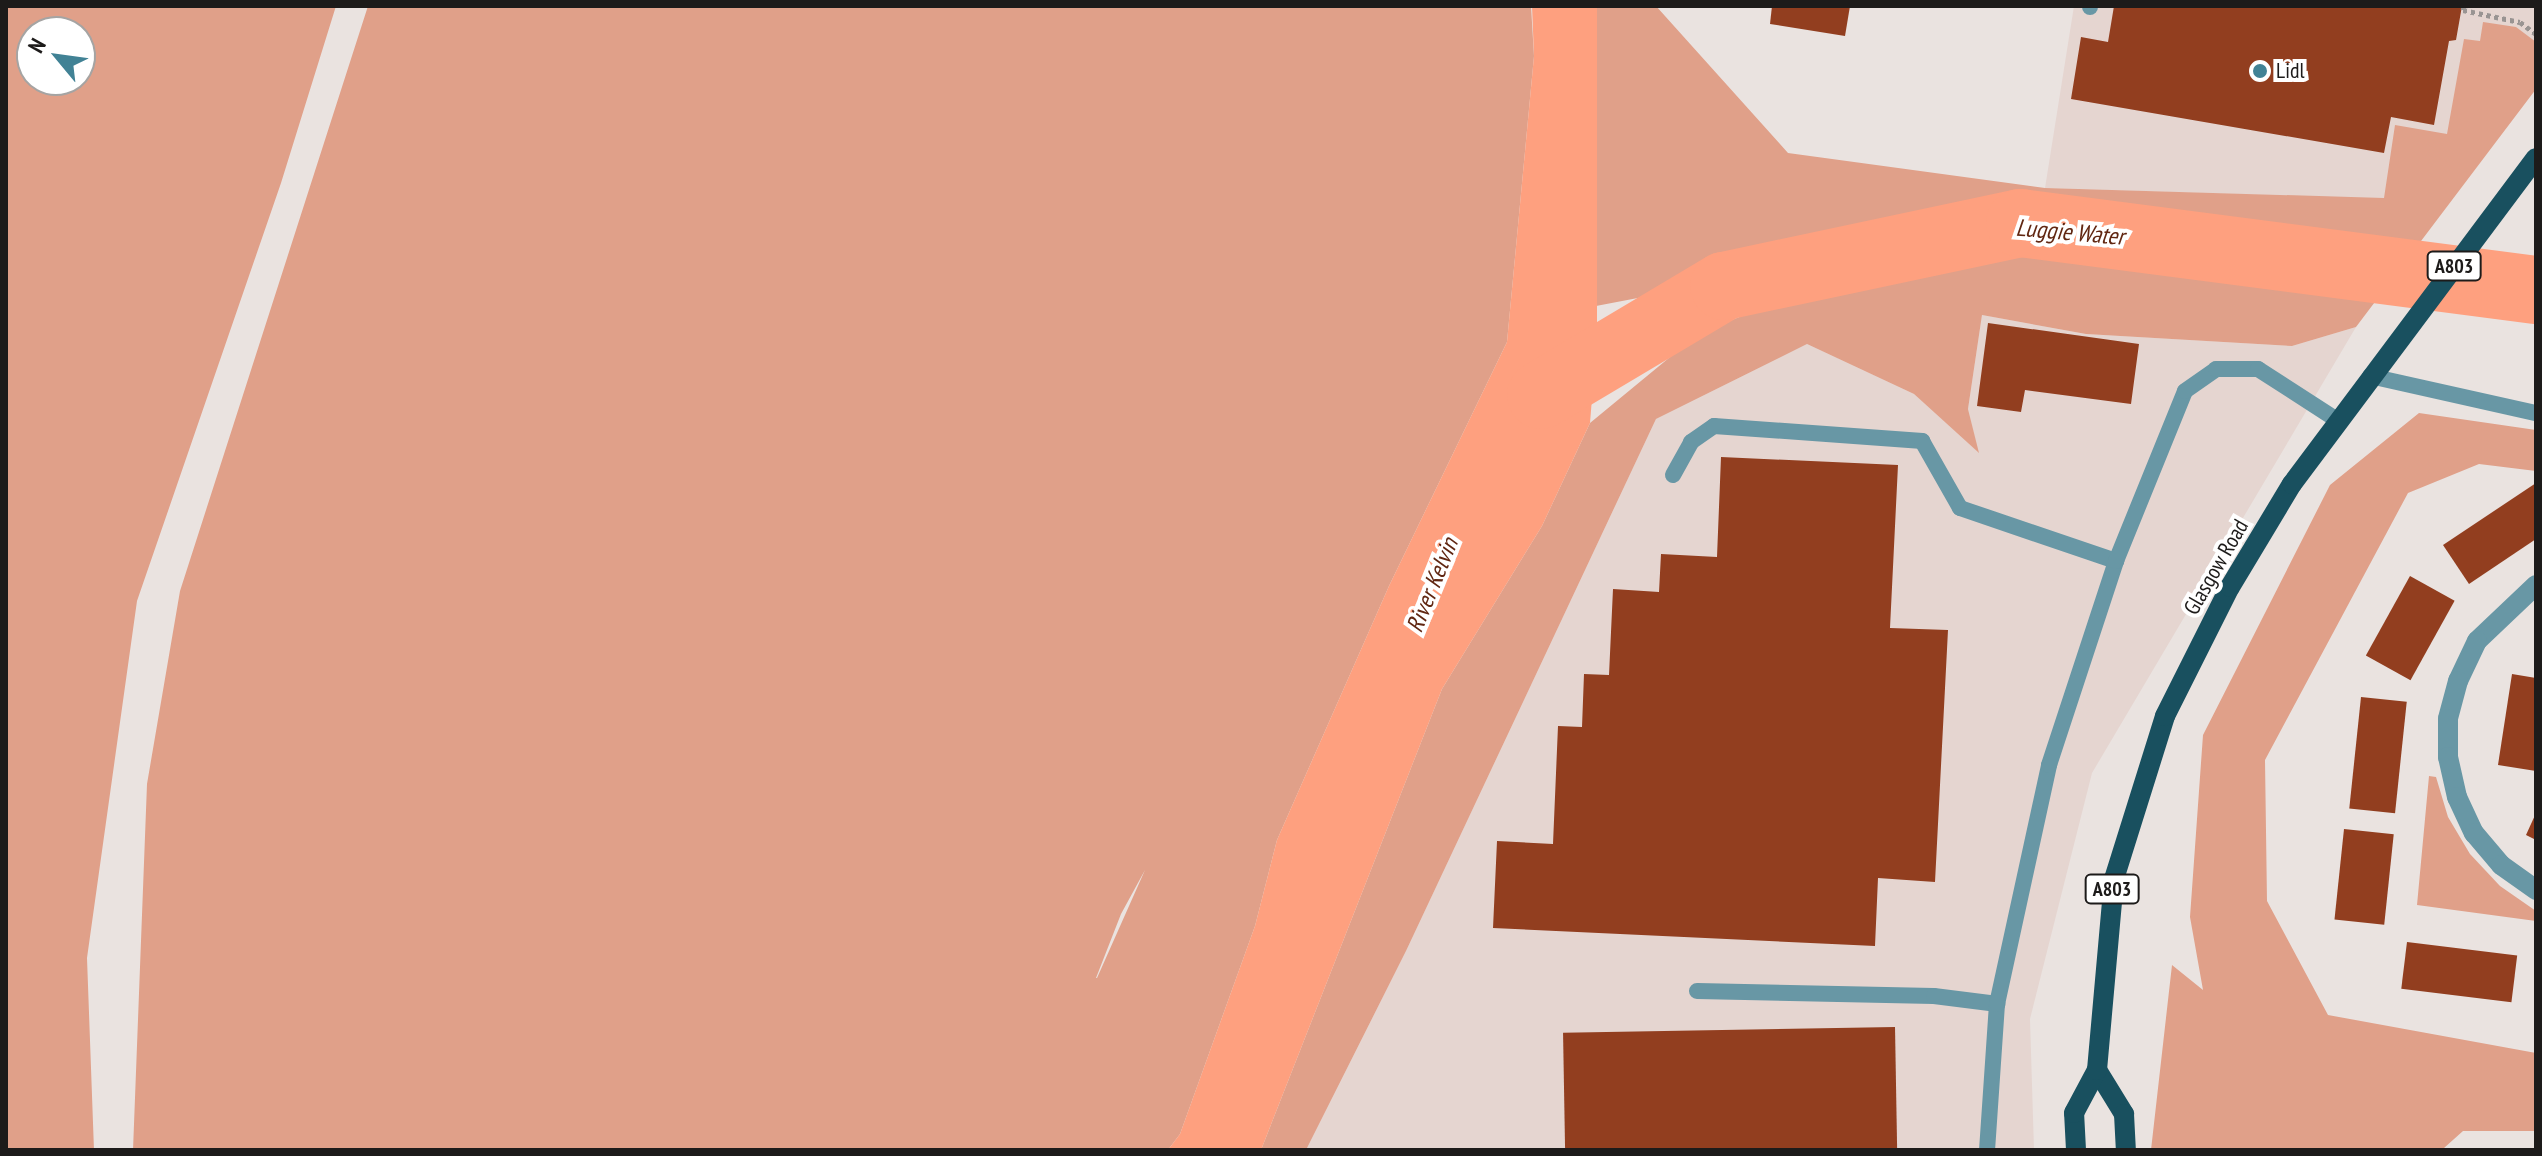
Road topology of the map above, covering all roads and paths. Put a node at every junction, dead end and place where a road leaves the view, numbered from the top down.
1 (2464, 6) edge
2 (2536, 34) edge
3 (2536, 158) edge
4 (2370, 376) junction
5 (2536, 413) edge
6 (2337, 420) junction
7 (1673, 475) dead end
8 (2116, 561) junction
9 (2536, 585) edge
10 (2536, 890) edge
11 (1697, 991) dead end
12 (1997, 1004) junction
13 (2097, 1070) junction
14 (1987, 1150) edge
15 (2076, 1150) edge
16 (2126, 1150) edge

1 - 2 path
3 - 4 main road, Glasgow Road / A803
4 - 5 lane
4 - 6 main road, Glasgow Road / A803
6 - 8 lane
6 - 13 main road, Glasgow Road / A803
7 - 8 lane
8 - 12 lane
9 - 10 street
11 - 12 lane
12 - 14 lane
13 - 15 main road, Glasgow Road / A803
13 - 16 main road

